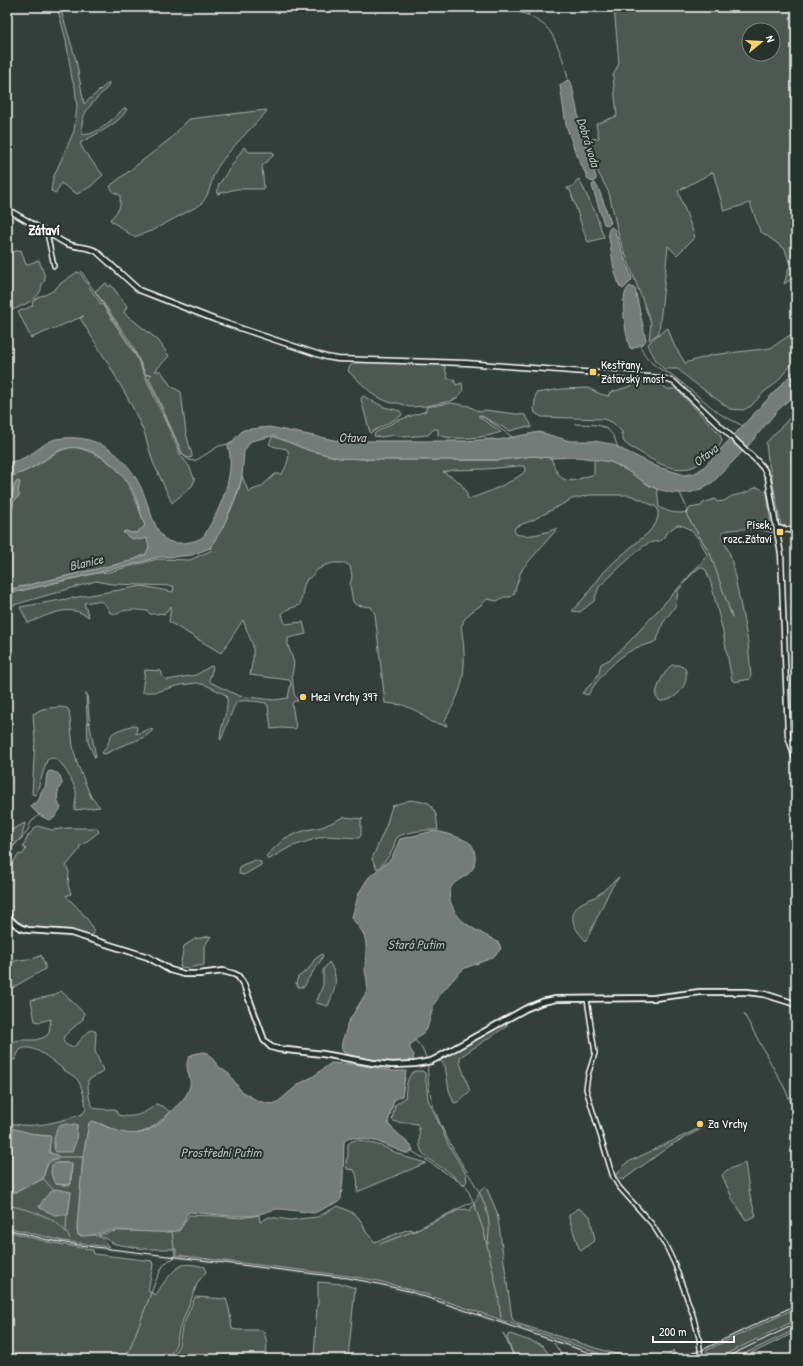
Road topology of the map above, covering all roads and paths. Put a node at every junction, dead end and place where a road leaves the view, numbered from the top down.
1 (7, 209) edge
2 (48, 233) junction
3 (54, 266) dead end
4 (777, 528) junction
5 (796, 531) edge
6 (796, 761) edge
7 (7, 915) edge
8 (587, 999) junction
9 (796, 1004) edge
10 (701, 1359) edge

1 - 2 street
2 - 3 street
2 - 4 street
4 - 5 street
4 - 6 street
7 - 8 main road
8 - 9 main road
8 - 10 street

